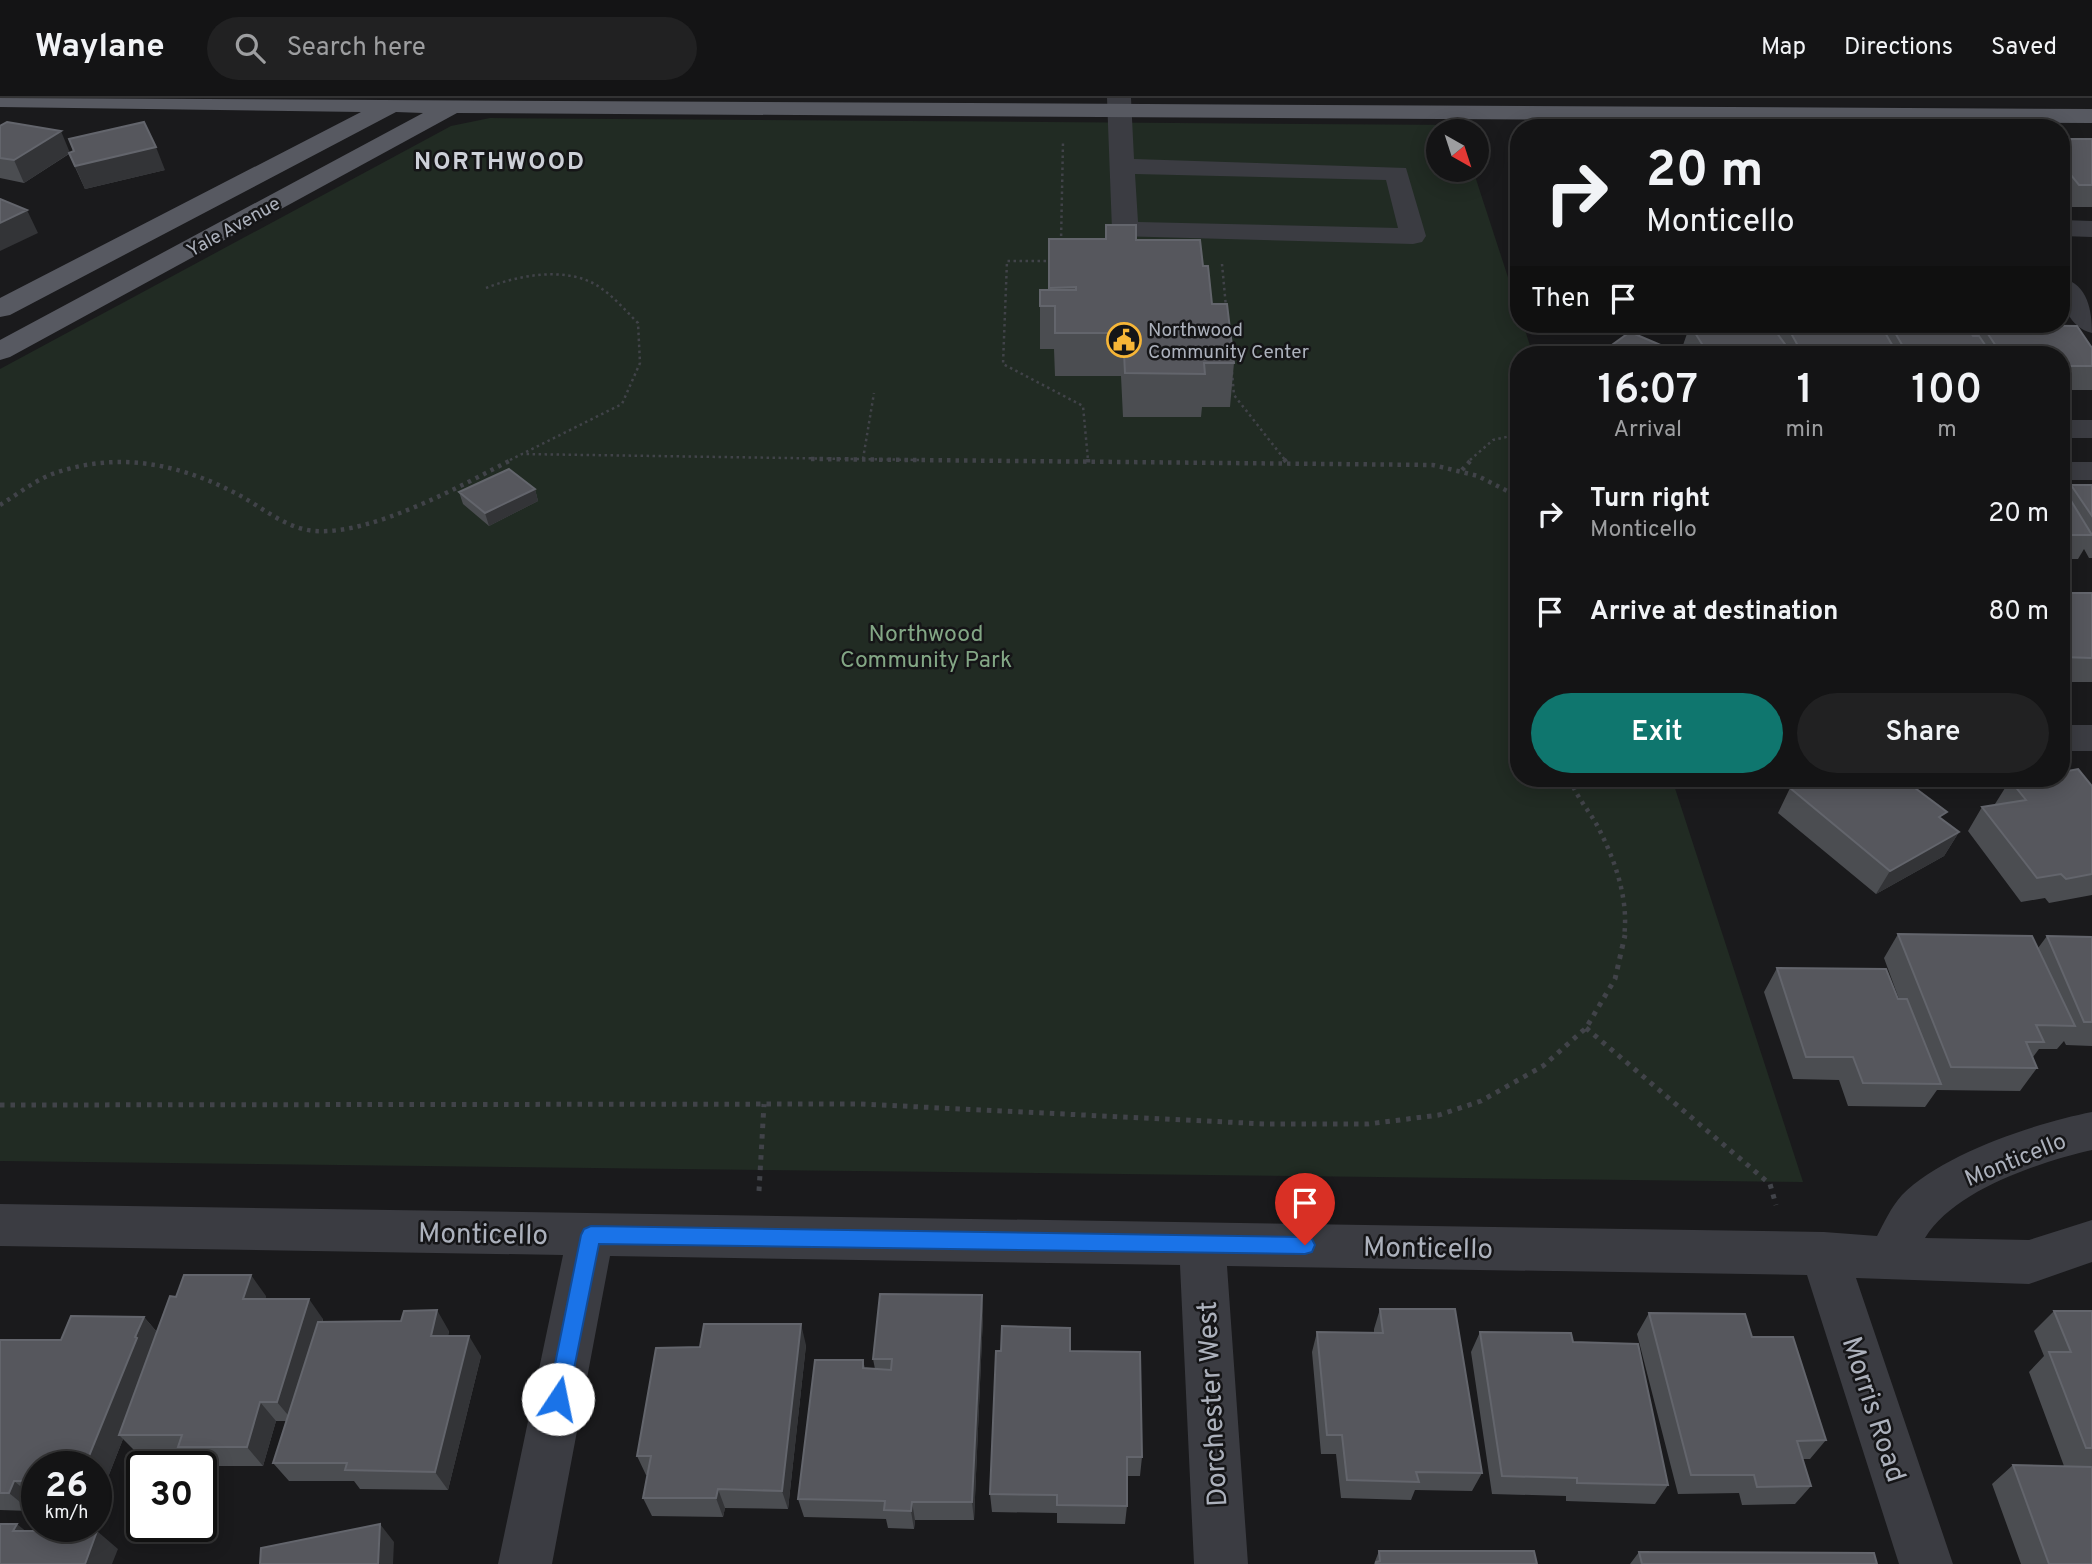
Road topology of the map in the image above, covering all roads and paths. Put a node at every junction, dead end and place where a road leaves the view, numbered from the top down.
1 (0, 100) edge
2 (399, 101) edge
3 (459, 102) edge
4 (1119, 104) edge
5 (1064, 110) junction
6 (2092, 116) edge
7 (1120, 166) junction
8 (2070, 229) edge
9 (2092, 229) edge
10 (1060, 247) edge
11 (1060, 261) edge
12 (1222, 263) dead end
13 (486, 288) dead end
14 (2070, 297) edge
15 (0, 310) edge
16 (1227, 316) edge
17 (2092, 326) edge
18 (0, 351) edge
19 (1232, 368) edge
20 (874, 393) dead end
21 (2070, 429) edge
22 (2092, 429) edge
23 (1510, 436) edge
24 (522, 454) junction
25 (863, 459) junction
26 (1088, 463) junction
27 (1287, 463) junction
28 (1462, 470) junction
29 (2070, 471) edge
30 (2092, 471) edge
31 (471, 480) junction
32 (479, 486) edge
33 (1510, 490) edge
34 (0, 505) edge
35 (2070, 738) edge
36 (2092, 738) edge
37 (1573, 787) edge
38 (1586, 1028) junction
39 (764, 1104) junction
40 (0, 1105) edge
41 (2092, 1132) edge
42 (0, 1225) edge
43 (591, 1235) junction
44 (756, 1237) junction
45 (2092, 1241) edge
46 (1202, 1244) junction
47 (1808, 1253) junction
48 (1889, 1259) junction
49 (525, 1564) edge
50 (1221, 1564) edge
51 (1926, 1564) edge

1 - 2 main road
2 - 3 main road
2 - 15 main road, Yale Avenue
3 - 5 main road
3 - 18 main road, Yale Avenue
4 - 5 main road
4 - 6 main road
4 - 7 street
5 - 10 path
7 - 7 street
8 - 9 street
11 - 26 path
12 - 16 path
13 - 24 path
14 - 17 street
19 - 27 path
20 - 25 path
21 - 22 street
23 - 28 path
24 - 25 path
24 - 31 path
25 - 26 path
26 - 27 path
27 - 28 path
28 - 33 path
29 - 30 street
31 - 32 path
31 - 34 path
35 - 36 street
37 - 38 path
38 - 39 path
38 - 47 path
39 - 40 path
39 - 44 path
41 - 48 street, Monticello
42 - 43 street, Monticello
43 - 44 street, Monticello
43 - 49 street
44 - 46 street, Monticello
45 - 48 street, Monticello
46 - 47 street, Monticello
46 - 50 street, Dorchester West
47 - 48 street, Monticello
47 - 51 street, Morris Road

